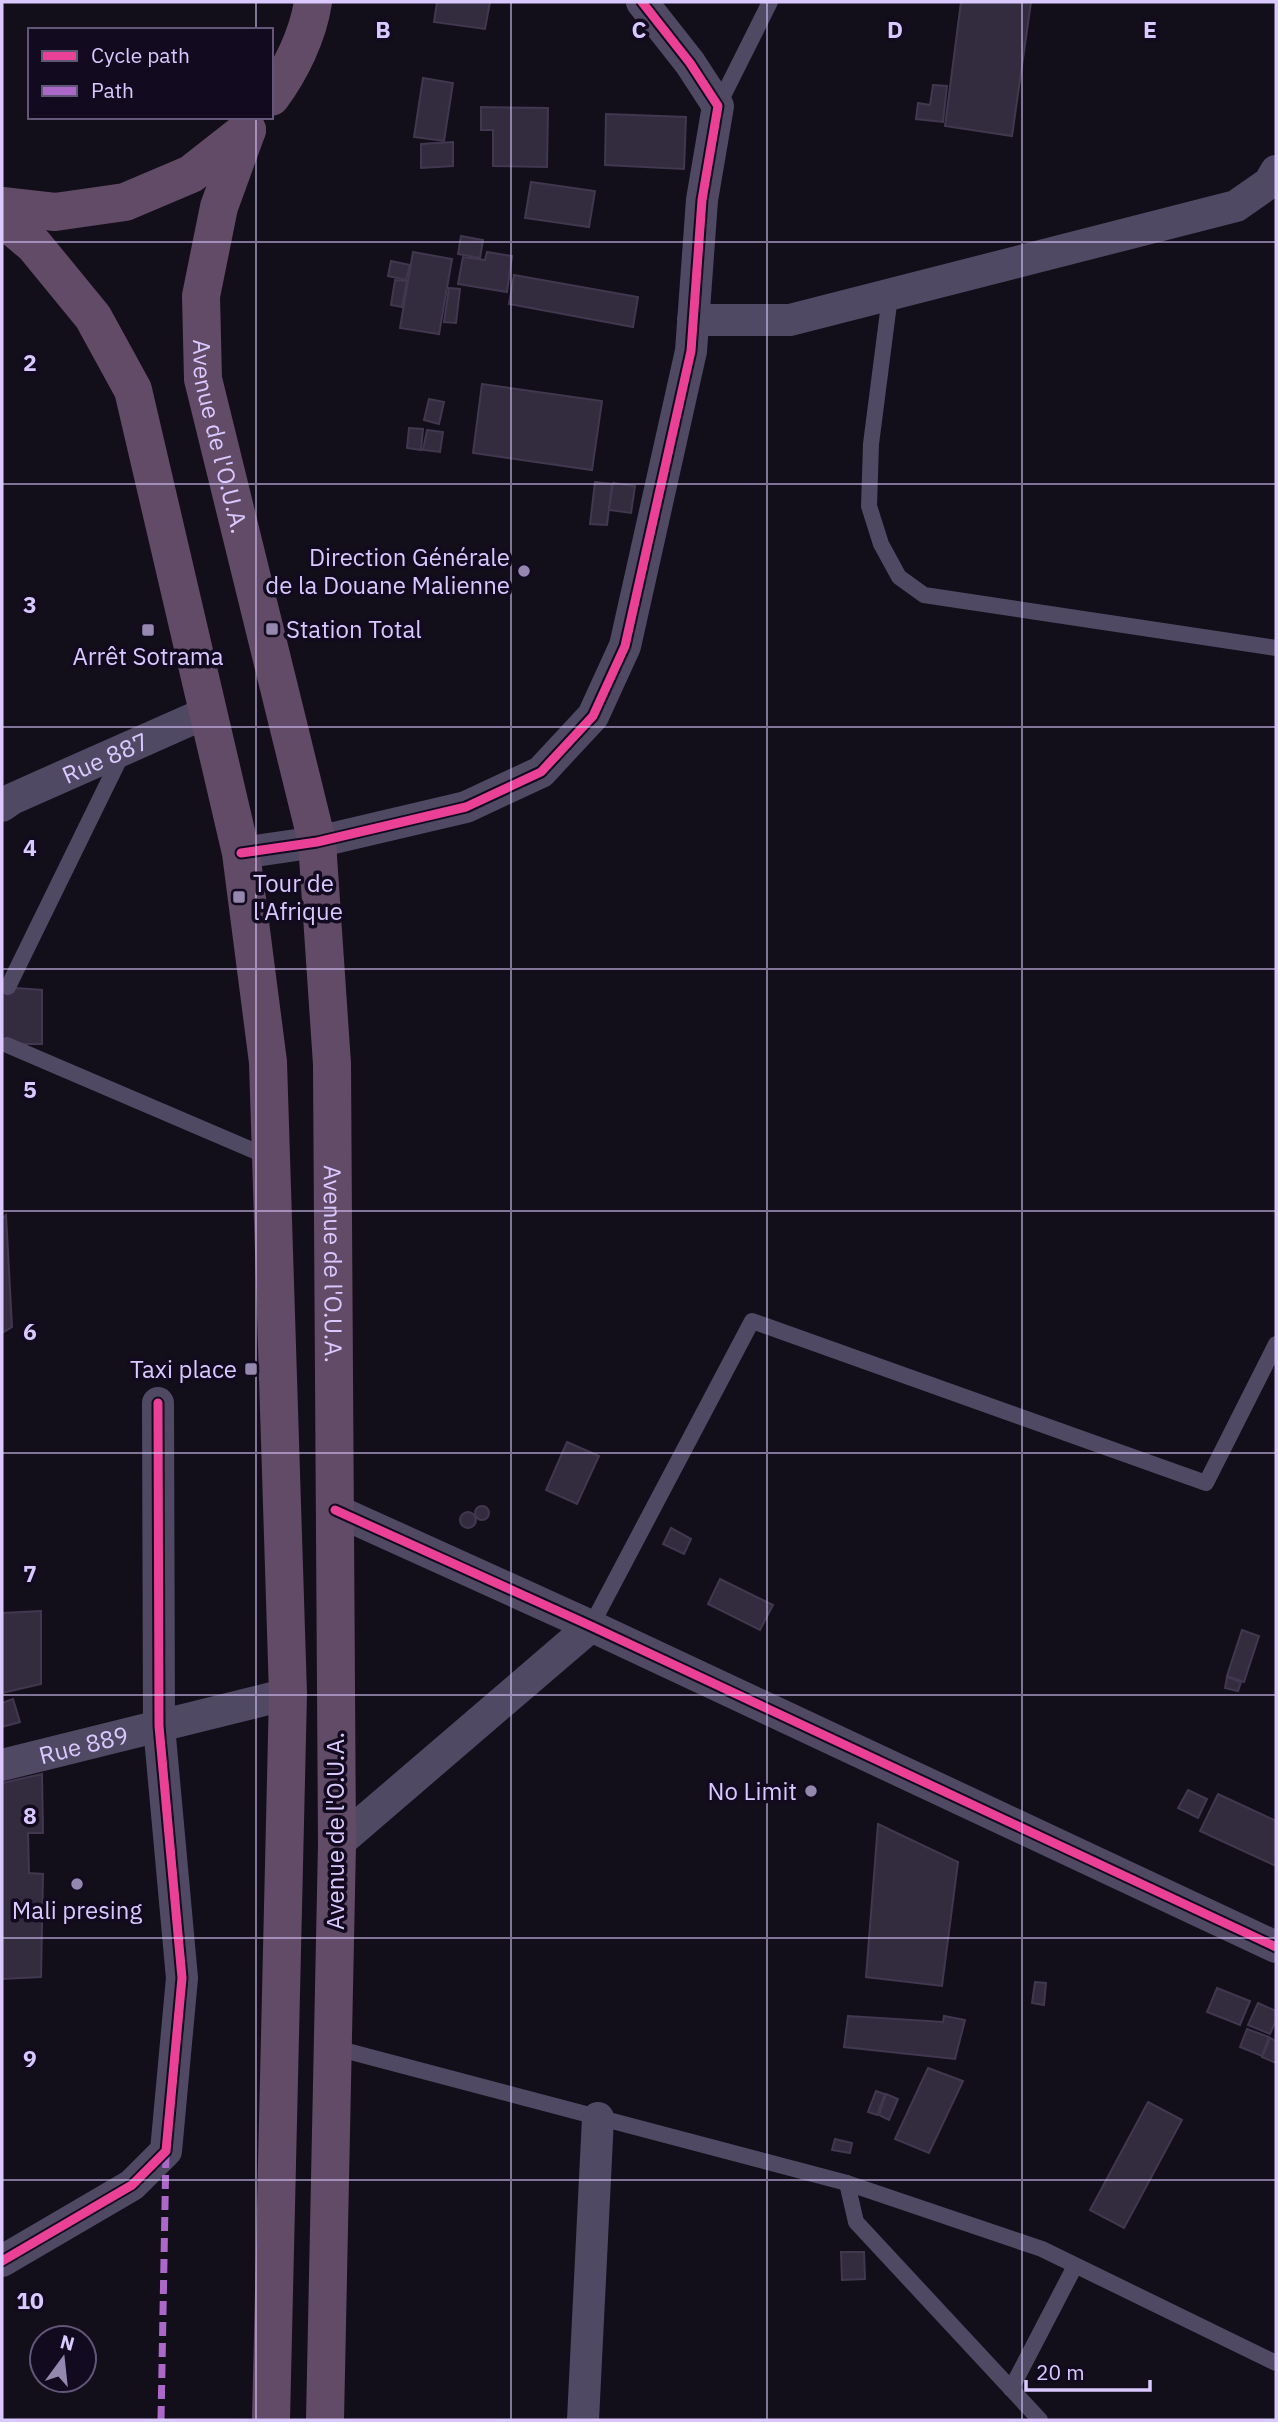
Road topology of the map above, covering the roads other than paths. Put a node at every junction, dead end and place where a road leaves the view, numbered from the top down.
1 (313, 2) edge
2 (642, 2) edge
3 (770, 2) edge
4 (273, 94) edge
5 (718, 106) junction
6 (252, 123) edge
7 (1276, 171) edge
8 (2, 206) edge
9 (2, 218) edge
10 (890, 296) junction
11 (693, 320) junction
12 (1276, 649) edge
13 (208, 712) junction
14 (124, 749) junction
15 (5, 793) edge
16 (317, 842) junction
17 (241, 853) junction
18 (8, 987) dead end
19 (7, 1045) dead end
20 (271, 1158) junction
21 (1276, 1344) edge
22 (158, 1403) dead end
23 (335, 1510) junction
24 (591, 1626) junction
25 (288, 1695) junction
26 (159, 1726) junction
27 (2, 1765) edge
28 (337, 1844) junction
29 (1276, 1947) edge
30 (332, 2048) junction
31 (598, 2118) junction
32 (846, 2183) junction
33 (2, 2261) edge
34 (1075, 2266) junction
35 (1276, 2362) edge
36 (1011, 2389) junction
37 (271, 2420) edge
38 (325, 2420) edge
39 (583, 2420) edge
40 (1040, 2420) edge

1 - 4 highway
2 - 5 street
3 - 5 lane
5 - 11 street
6 - 8 highway
6 - 16 highway, Avenue de l'O.U.A.
7 - 10 street
9 - 13 highway, Avenue de l'O.U.A.
10 - 11 street
10 - 12 lane
11 - 16 street
13 - 14 street, Rue 887
13 - 17 highway, Avenue de l'O.U.A.
14 - 15 street, Rue 887
14 - 18 lane
16 - 17 street
16 - 23 highway, Avenue de l'O.U.A.
17 - 20 highway, Avenue de l'O.U.A.
19 - 20 lane
20 - 25 highway, Avenue de l'O.U.A.
21 - 24 lane
22 - 26 street
23 - 24 street
23 - 28 highway, Avenue de l'O.U.A.
24 - 28 street
24 - 29 street
25 - 26 street, Rue 889
25 - 37 highway, Avenue de l'O.U.A.
26 - 27 street, Rue 889
26 - 33 street
28 - 30 highway, Avenue de l'O.U.A.
30 - 31 lane
30 - 38 highway, Avenue de l'O.U.A.
31 - 32 lane
31 - 39 street
32 - 34 lane
32 - 36 lane
34 - 35 lane
34 - 36 lane
36 - 40 lane

